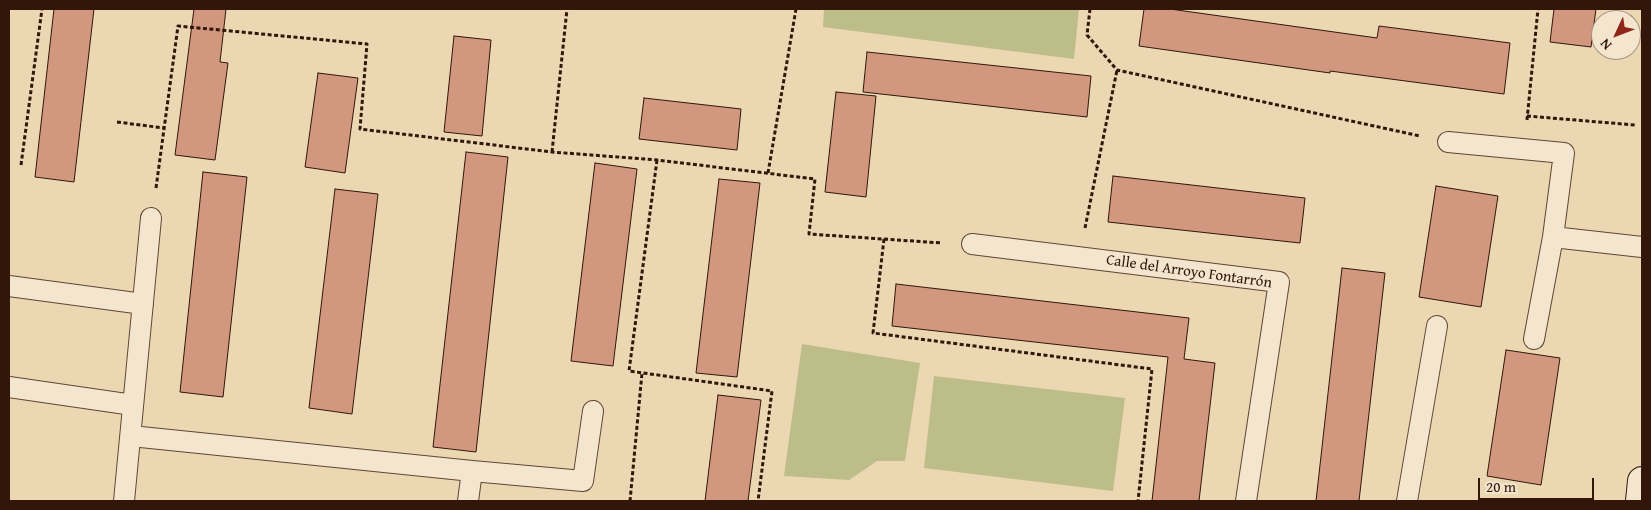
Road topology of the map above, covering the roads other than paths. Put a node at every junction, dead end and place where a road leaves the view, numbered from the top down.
1 (1448, 142) road end
2 (151, 218) road end
3 (1553, 237) junction
4 (972, 244) road end
5 (1642, 246) edge
6 (9, 286) edge
7 (143, 304) junction
8 (1437, 326) dead end
9 (1534, 339) dead end
10 (9, 387) edge
11 (134, 405) junction
12 (593, 411) dead end
13 (131, 436) junction
14 (472, 471) junction
15 (1642, 481) edge
16 (124, 501) edge
17 (468, 501) edge
18 (1246, 501) edge
19 (1407, 501) edge
20 (1640, 501) edge

1 - 3 lane
2 - 7 lane
3 - 5 lane
3 - 9 lane
4 - 18 lane, Calle del Arroyo Fontarrón
6 - 7 lane
7 - 11 lane
8 - 19 lane
10 - 11 lane
11 - 13 lane
12 - 14 lane
13 - 14 lane
13 - 16 lane
14 - 17 lane
15 - 20 street

